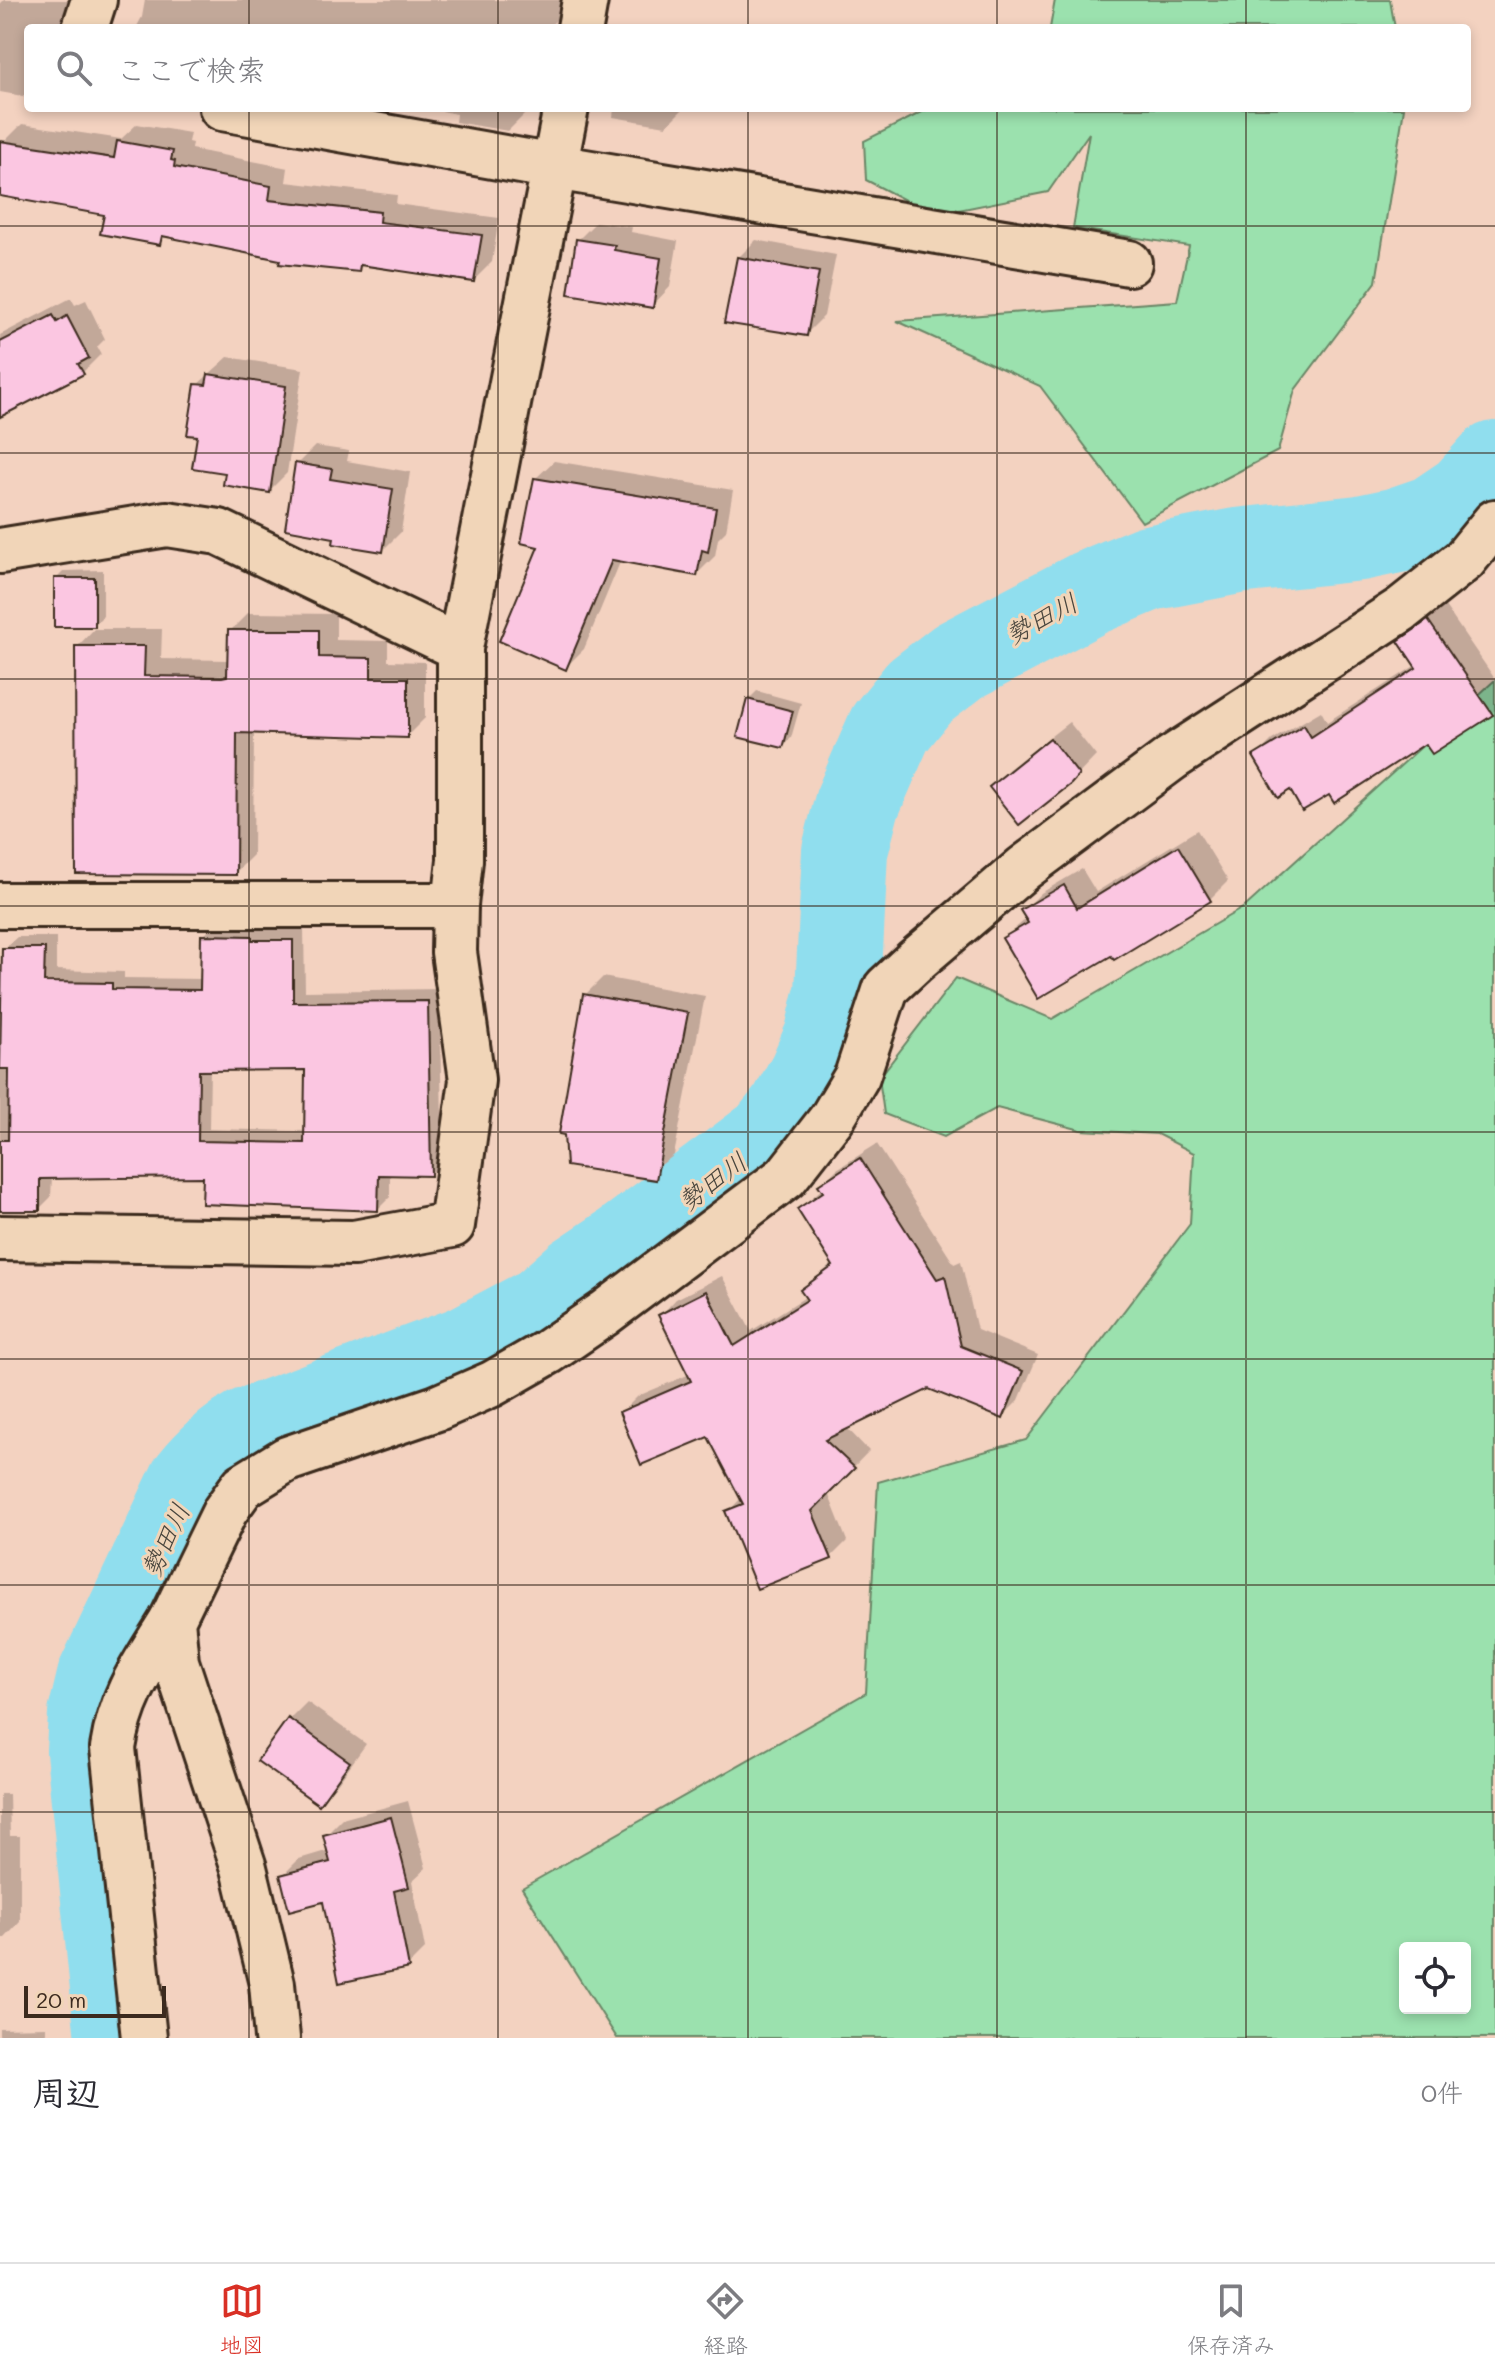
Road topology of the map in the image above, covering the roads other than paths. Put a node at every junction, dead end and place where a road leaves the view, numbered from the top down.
1 (94, 0) edge
2 (585, 0) edge
3 (86, 24) edge
4 (581, 24) edge
5 (245, 112) edge
6 (565, 112) edge
7 (555, 167) junction
8 (1129, 263) dead end
9 (1495, 522) edge
10 (0, 551) edge
11 (460, 648) junction
12 (0, 905) edge
13 (455, 905) junction
14 (0, 1238) edge
15 (172, 1620) junction
16 (144, 2038) edge
17 (277, 2038) edge

1 - 3 street
2 - 4 street
5 - 7 street
6 - 7 street
7 - 8 street
7 - 11 street
9 - 15 street
10 - 11 street
11 - 13 street
12 - 13 street
13 - 14 street
15 - 16 street
15 - 17 street

